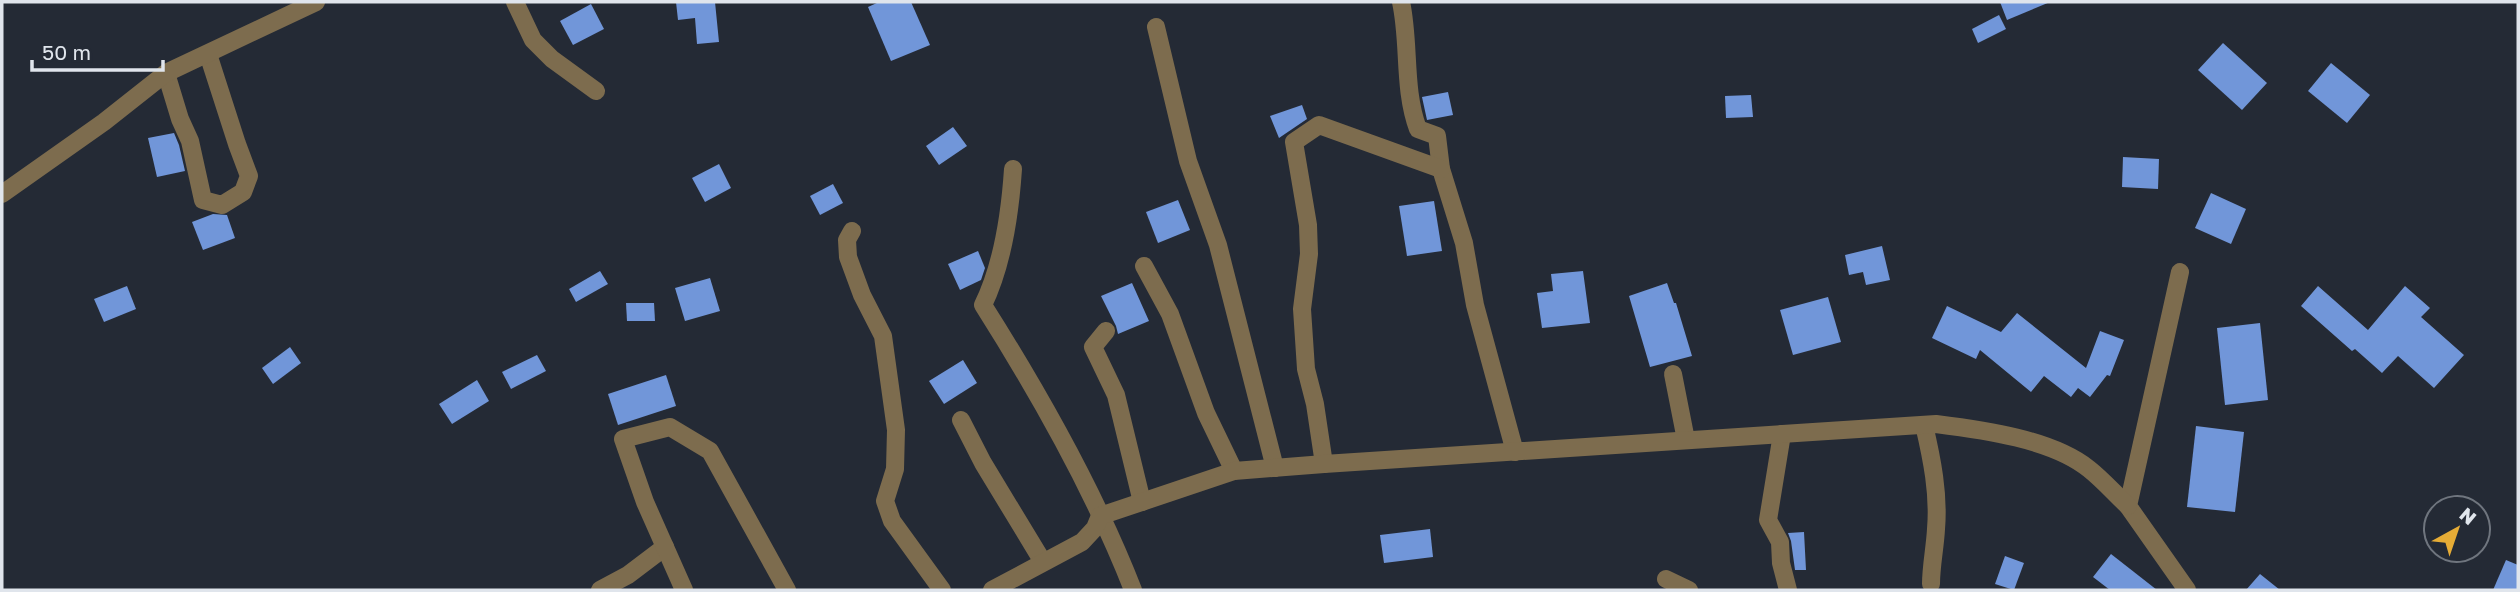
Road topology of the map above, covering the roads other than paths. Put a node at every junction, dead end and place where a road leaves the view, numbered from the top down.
1 (316, 2) edge
2 (515, 2) edge
3 (1401, 2) edge
4 (1156, 27) dead end
5 (208, 54) junction
6 (166, 73) junction
7 (596, 91) dead end
8 (1013, 169) dead end
9 (1441, 169) junction
10 (2, 194) edge
11 (852, 231) dead end
12 (1144, 266) dead end
13 (2180, 272) dead end
14 (1106, 331) dead end
15 (1673, 374) dead end
16 (961, 420) dead end
17 (1924, 425) junction
18 (1782, 434) junction
19 (1686, 440) junction
20 (1516, 452) junction
21 (1324, 464) junction
22 (1275, 468) junction
23 (1234, 471) junction
24 (1142, 502) junction
25 (2128, 506) junction
26 (1100, 516) junction
27 (665, 547) junction
28 (1043, 562) junction
29 (1665, 579) dead end
30 (1931, 584) dead end
31 (600, 590) edge
32 (684, 590) edge
33 (787, 590) edge
34 (942, 590) edge
35 (992, 590) edge
36 (1133, 590) edge
37 (1689, 590) edge
38 (1788, 590) edge
39 (2187, 590) edge

1 - 5 street
2 - 7 street
3 - 9 street
4 - 22 street
5 - 6 street
5 - 6 street
6 - 10 street
8 - 26 street
9 - 20 street
9 - 21 street
11 - 34 street
12 - 23 street
13 - 25 street
14 - 24 street
15 - 19 street
16 - 28 street
17 - 18 street
17 - 25 street
17 - 30 street
18 - 19 street
18 - 38 street
19 - 20 street
20 - 21 street
21 - 22 street
22 - 23 street
23 - 24 street
24 - 26 street
25 - 39 street
26 - 28 street
26 - 36 street
27 - 31 street
27 - 32 street
27 - 33 street
28 - 35 street
29 - 37 street

